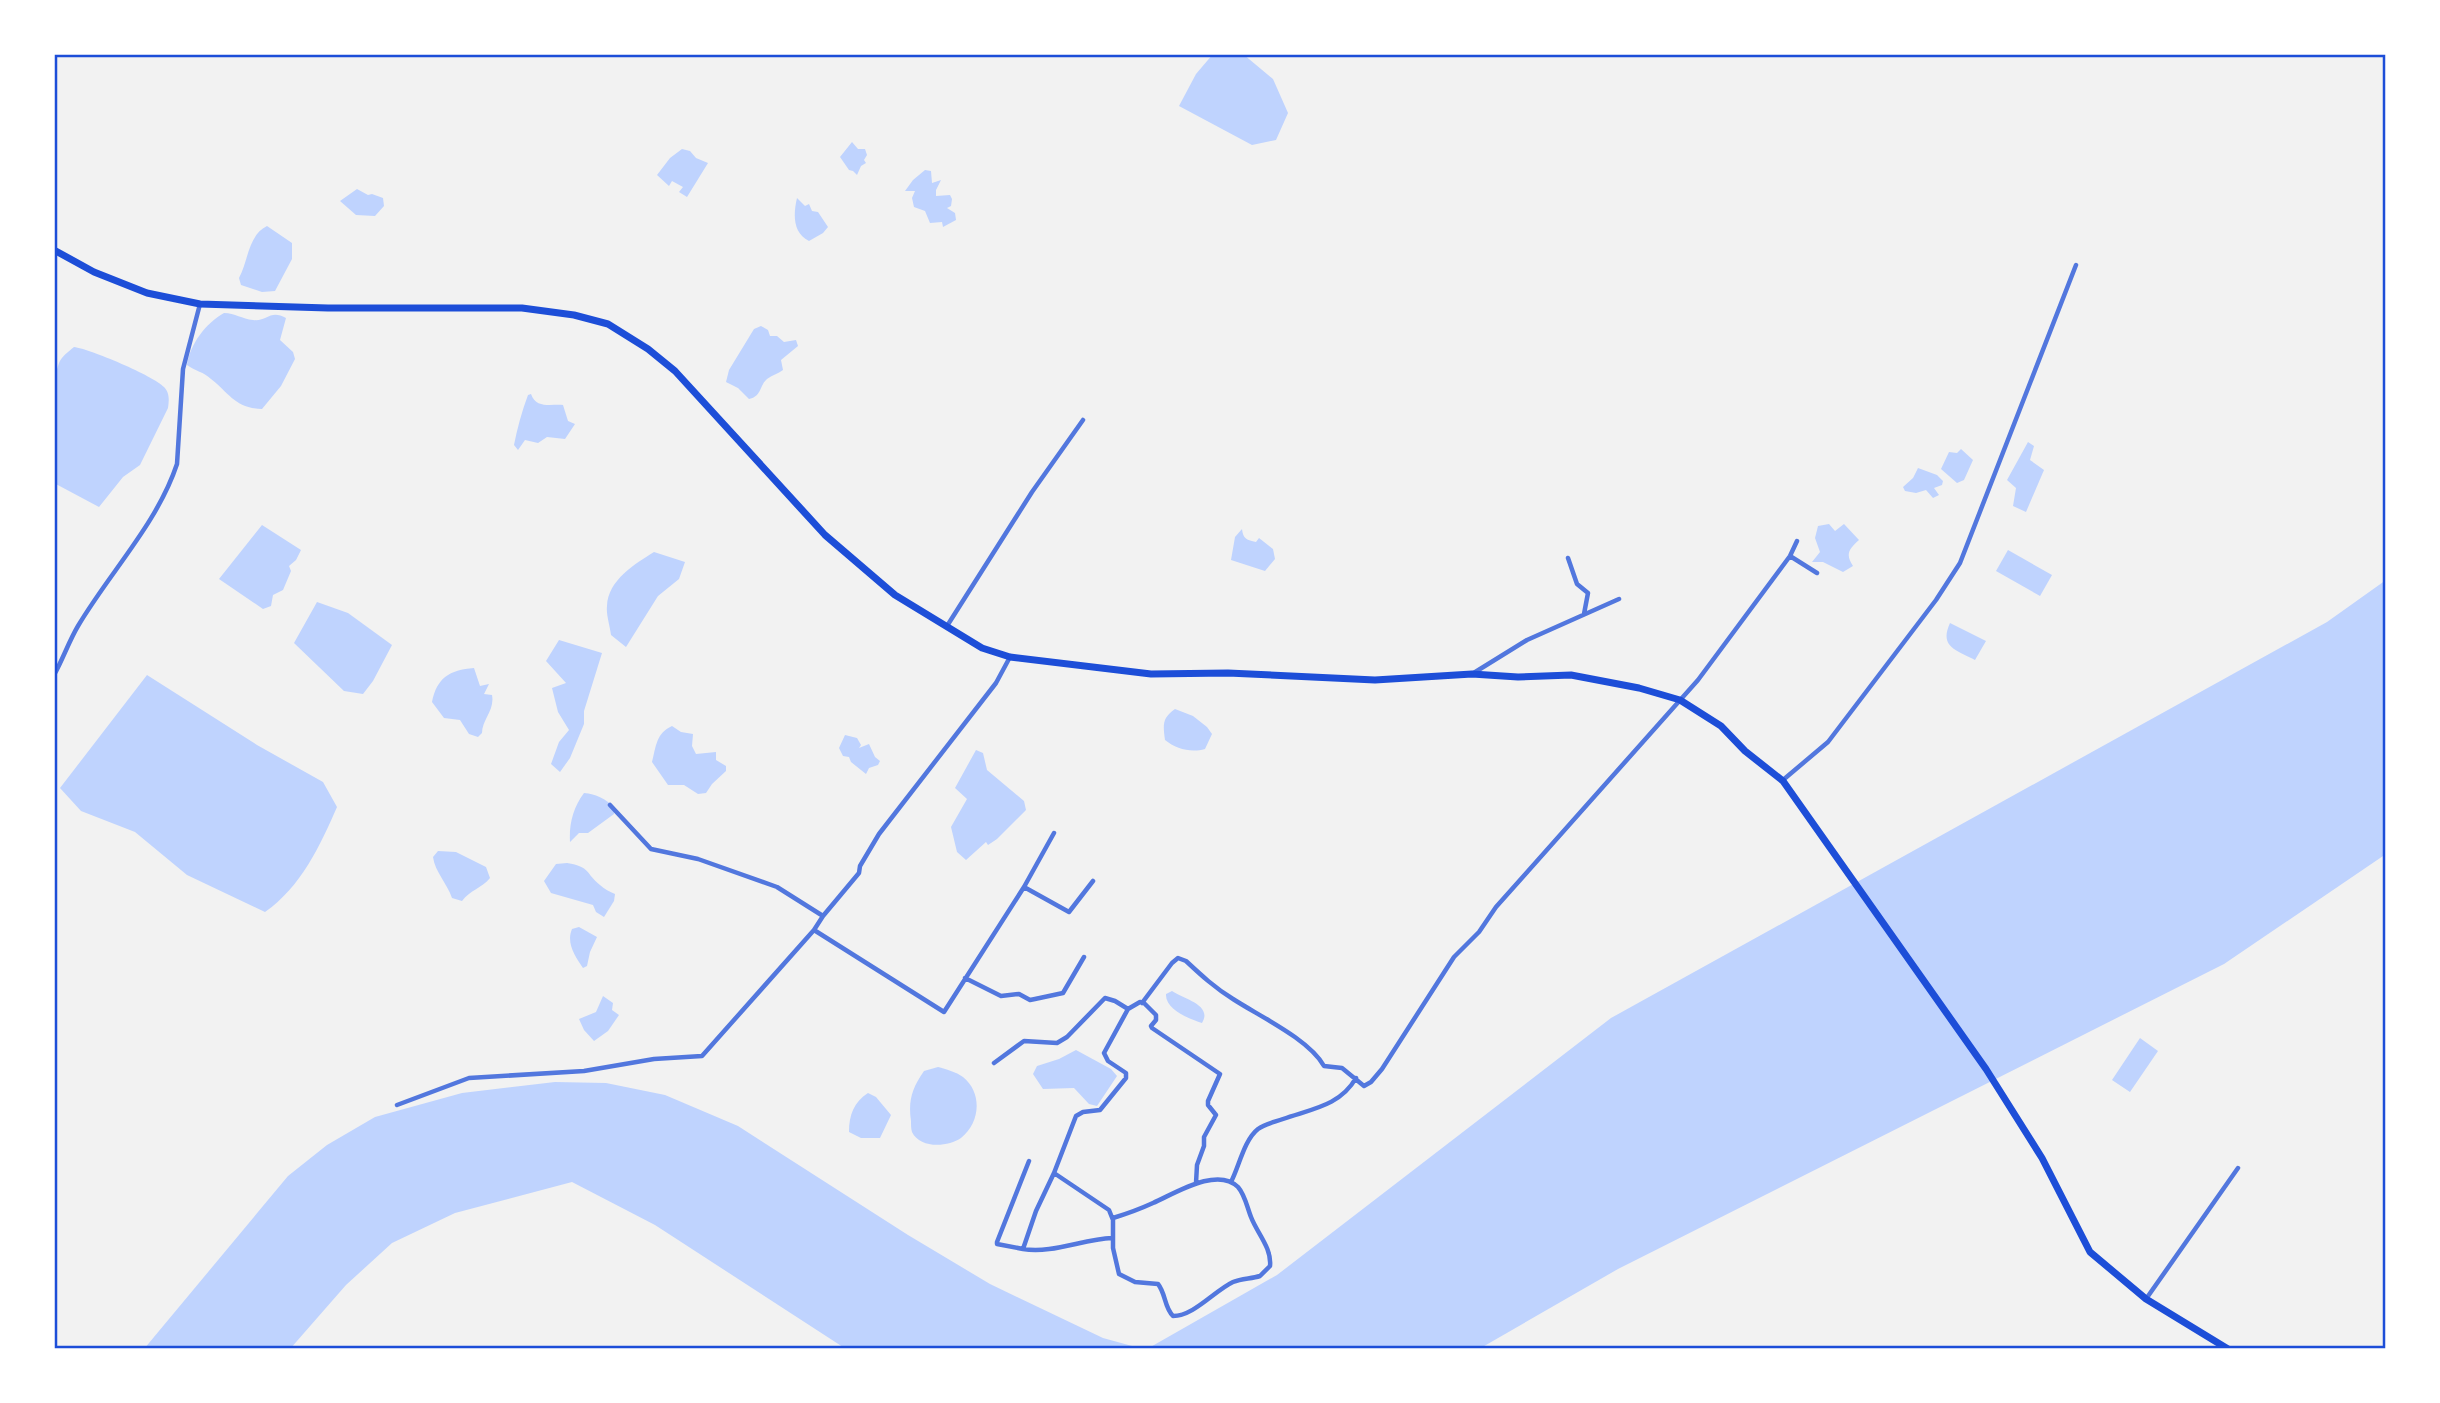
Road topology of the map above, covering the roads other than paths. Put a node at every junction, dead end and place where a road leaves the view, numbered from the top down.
1 (54, 250) edge
2 (2076, 265) dead end
3 (200, 304) junction
4 (1083, 420) dead end
5 (1797, 541) dead end
6 (1790, 556) junction
7 (1568, 558) dead end
8 (1817, 573) dead end
9 (1619, 599) dead end
10 (1584, 614) junction
11 (947, 626) junction
12 (1010, 657) junction
13 (1472, 674) junction
14 (54, 675) edge
15 (1680, 700) junction
16 (1783, 781) junction
17 (610, 805) dead end
18 (1054, 833) dead end
19 (1093, 881) dead end
20 (1024, 887) junction
21 (822, 916) junction
22 (814, 930) junction
23 (1084, 957) dead end
24 (965, 978) junction
25 (1142, 1003) junction
26 (1128, 1009) junction
27 (994, 1063) dead end
28 (1356, 1078) junction
29 (397, 1105) dead end
30 (1029, 1161) dead end
31 (2238, 1168) dead end
32 (1054, 1172) junction
33 (1231, 1182) junction
34 (1196, 1183) junction
35 (1113, 1218) junction
36 (1112, 1238) junction
37 (1023, 1249) junction
38 (2146, 1299) junction
39 (2228, 1349) edge

1 - 3 main road
2 - 16 street
3 - 11 main road
3 - 14 street
4 - 11 street
5 - 6 street
6 - 8 street
6 - 15 street
7 - 10 street
9 - 10 street
10 - 13 street
11 - 12 main road
12 - 13 main road
12 - 21 street
13 - 15 main road
15 - 16 main road
15 - 28 street
16 - 38 main road
17 - 21 street
18 - 20 street
19 - 20 street
20 - 24 street
21 - 22 street
22 - 24 street
22 - 29 street
23 - 24 street
25 - 26 street
25 - 28 street
25 - 34 street
26 - 27 street
26 - 32 street
28 - 33 street
30 - 37 street
31 - 38 street
32 - 35 street
32 - 37 street
33 - 34 street
33 - 36 street
34 - 35 street
35 - 36 street
36 - 37 street
38 - 39 main road

